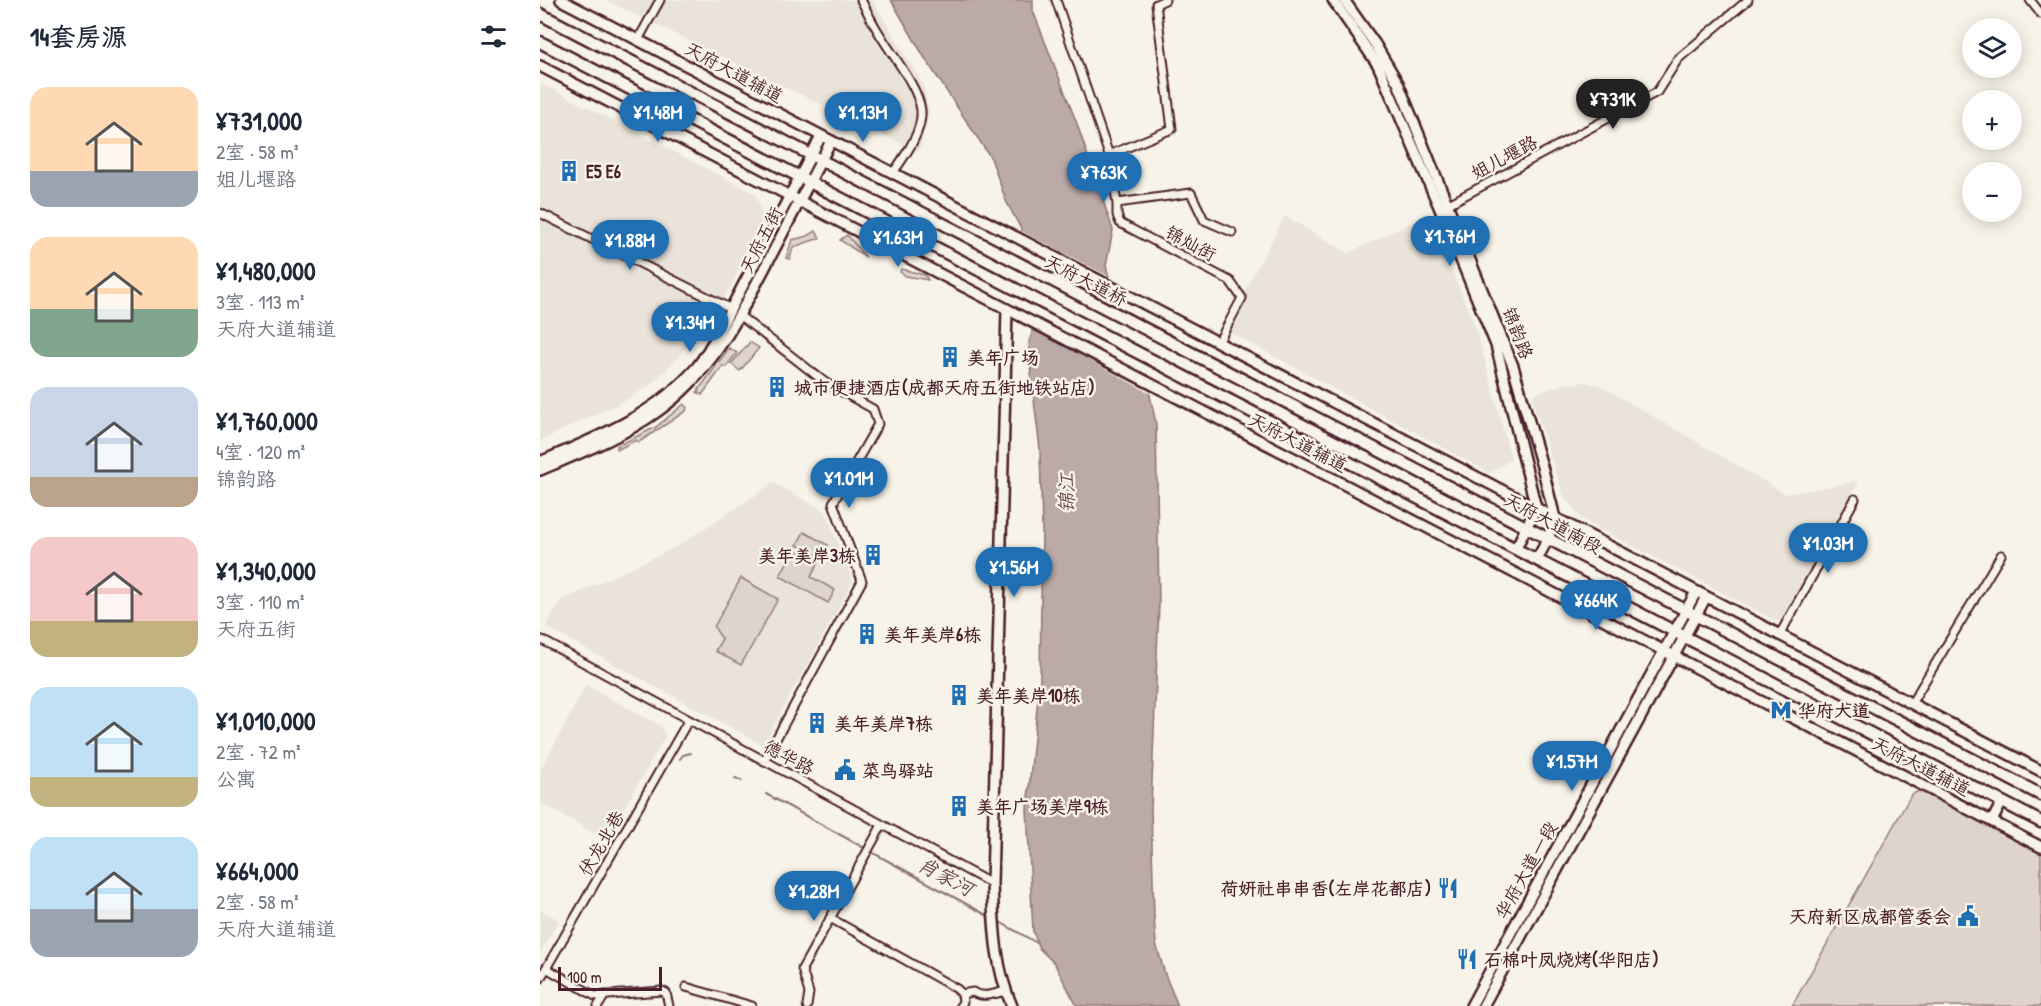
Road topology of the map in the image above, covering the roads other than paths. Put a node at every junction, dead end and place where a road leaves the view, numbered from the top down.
1 (561, 0) edge
2 (660, 0) edge
3 (861, 0) edge
4 (1056, 0) edge
5 (1165, 0) edge
6 (1333, 0) edge
7 (1344, 0) edge
8 (1748, 0) edge
9 (2030, 0) edge
10 (540, 14) edge
11 (2041, 14) edge
12 (638, 40) junction
13 (540, 42) edge
14 (540, 66) edge
15 (821, 136) junction
16 (831, 141) junction
17 (1109, 155) junction
18 (816, 158) junction
19 (893, 173) junction
20 (804, 180) junction
21 (789, 196) junction
22 (799, 201) junction
23 (1117, 203) junction
24 (1445, 206) junction
25 (540, 213) edge
26 (1232, 232) dead end
27 (731, 309) junction
28 (1007, 310) junction
29 (740, 316) junction
30 (1146, 329) joint
31 (1218, 343) junction
32 (540, 462) edge
33 (540, 471) edge
34 (1855, 499) dead end
35 (1536, 508) junction
36 (1555, 518) junction
37 (1527, 528) junction
38 (1548, 538) junction
39 (1516, 548) junction
40 (2001, 555) dead end
41 (1537, 559) junction
42 (1701, 594) junction
43 (1691, 613) junction
44 (1679, 633) junction
45 (1779, 636) junction
46 (540, 639) edge
47 (1664, 651) junction
48 (1674, 656) junction
49 (1911, 704) junction
50 (688, 721) junction
51 (764, 761) junction
52 (2041, 771) edge
53 (2041, 795) edge
54 (2002, 802) junction
55 (1992, 821) junction
56 (2041, 822) edge
57 (882, 825) junction
58 (2041, 847) edge
59 (992, 884) junction
60 (830, 918) junction
61 (546, 968) junction
62 (540, 979) edge
63 (686, 987) dead end
64 (1006, 991) junction
65 (962, 994) junction
66 (605, 995) junction
67 (595, 996) junction
68 (599, 1005) edge
69 (669, 1006) edge
70 (752, 1006) edge
71 (807, 1006) edge
72 (960, 1006) edge
73 (1012, 1006) edge
74 (1471, 1006) edge
75 (1483, 1006) edge

1 - 12 street, 天府大道辅道
2 - 12 street
3 - 19 street
4 - 17 street, 锦灿街
5 - 17 street
6 - 24 street, 锦韵路
7 - 24 street, 锦韵路
8 - 24 street, 姐儿堰路
9 - 11 street
10 - 18 main road, 天府大道桥
12 - 15 street, 天府大道辅道
13 - 20 main road
14 - 21 street, 天府大道辅道
15 - 16 street, 天府大道辅道
15 - 18 street, 天府五街
16 - 18 street, 天府五街
16 - 19 street, 天府大道辅道
17 - 23 street, 锦灿街
18 - 20 street, 天府五街
18 - 30 main road, 天府大道桥
19 - 31 street, 天府大道辅道
20 - 21 street, 天府五街
20 - 22 street, 天府五街
20 - 39 main road
21 - 22 street, 天府大道辅道
21 - 27 street, 天府五街
22 - 28 street, 天府大道辅道
22 - 29 street, 天府五街
23 - 26 street
23 - 31 street, 锦灿街
24 - 35 street, 锦韵路
24 - 36 street, 锦韵路
25 - 27 street
27 - 32 street, 天府五街
28 - 47 street, 天府大道辅道
28 - 59 street
29 - 33 street, 天府五街
29 - 51 street
30 - 37 main road, 天府大道南段
31 - 35 street, 天府大道辅道
34 - 45 street
35 - 36 street, 天府大道辅道
35 - 37 street
36 - 38 street
36 - 42 street, 天府大道辅道
37 - 38 main road, 天府大道南段
37 - 39 street
38 - 41 street
38 - 43 main road, 天府大道南段
39 - 41 main road
40 - 49 street
41 - 44 main road
42 - 43 street
42 - 45 street, 天府大道辅道
43 - 44 street
43 - 53 main road, 天府大道南段
44 - 47 street, 华府大道一段
44 - 48 street
44 - 54 main road
45 - 49 street, 天府大道辅道
46 - 50 street, 德华路
47 - 48 street, 天府大道辅道
47 - 74 street, 华府大道一段
48 - 55 street, 天府大道辅道
48 - 75 street
49 - 52 street, 天府大道辅道
50 - 51 street, 德华路
50 - 61 street, 伏龙北巷
51 - 57 street, 德华路
54 - 55 street
54 - 56 main road
55 - 58 street, 天府大道辅道
57 - 59 street, 德华路
57 - 60 street
59 - 64 street
60 - 65 street
60 - 71 street
61 - 62 street, 伏龙北巷
61 - 67 street
63 - 70 street
64 - 65 street
64 - 73 street
65 - 72 street
66 - 67 street
66 - 68 street
66 - 69 street
67 - 68 street

